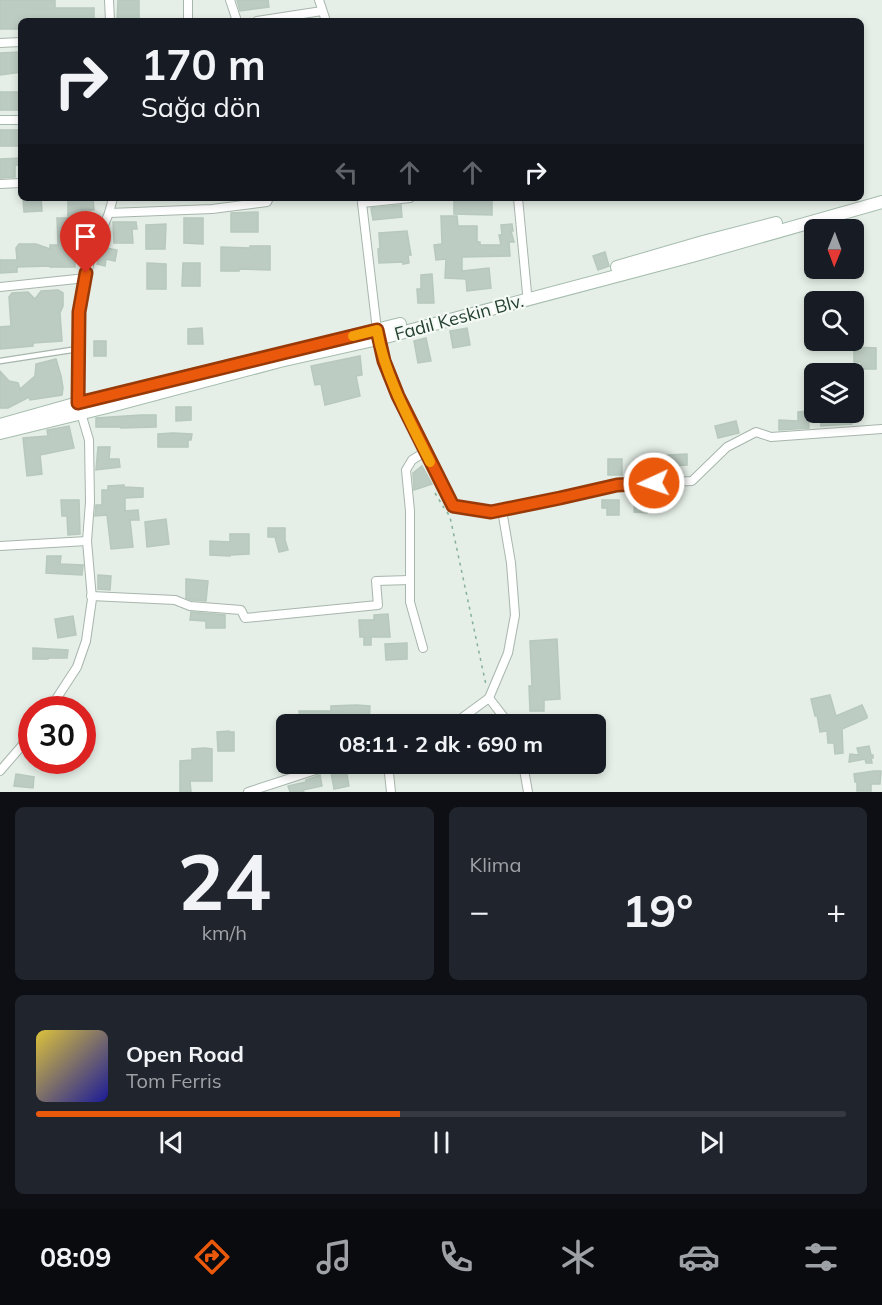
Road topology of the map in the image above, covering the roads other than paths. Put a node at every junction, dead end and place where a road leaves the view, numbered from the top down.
1 (109, 0) edge
2 (188, 0) edge
3 (230, 0) edge
4 (319, 0) edge
5 (322, 11) junction
6 (110, 18) edge
7 (188, 18) edge
8 (236, 18) edge
9 (276, 18) edge
10 (325, 18) edge
11 (18, 42) edge
12 (0, 43) edge
13 (0, 120) edge
14 (18, 120) edge
15 (18, 183) edge
16 (0, 184) edge
17 (882, 196) edge
18 (112, 201) edge
19 (268, 201) edge
20 (362, 201) edge
21 (518, 201) edge
22 (863, 201) edge
23 (864, 201) edge
24 (882, 202) edge
25 (109, 213) junction
26 (86, 278) junction
27 (0, 286) edge
28 (527, 293) junction
29 (377, 334) junction
30 (78, 349) junction
31 (0, 361) edge
32 (79, 408) junction
33 (0, 424) edge
34 (882, 429) edge
35 (0, 433) edge
36 (425, 452) junction
37 (502, 510) junction
38 (87, 541) junction
39 (0, 546) edge
40 (410, 580) junction
41 (91, 596) junction
42 (423, 648) dead end
43 (58, 696) edge
44 (489, 698) junction
45 (467, 714) edge
46 (501, 714) edge
47 (18, 750) edge
48 (0, 771) edge
49 (303, 774) edge
50 (389, 774) edge
51 (525, 774) edge
52 (248, 792) edge
53 (391, 792) edge
54 (528, 792) edge

1 - 6 street
2 - 7 street
3 - 8 street
4 - 5 street
5 - 9 street
5 - 10 street
11 - 12 street
13 - 14 street
15 - 16 street
17 - 23 street, Fadıl Keskin Blv.
18 - 25 street
19 - 25 street
20 - 29 street
21 - 28 street
22 - 28 street, Fadıl Keskin Blv.
24 - 29 street, Fadıl Keskin Blv.
25 - 26 street
26 - 27 street
26 - 30 street
28 - 29 street, Fadıl Keskin Blv.
29 - 32 street, Fadıl Keskin Blv.
29 - 36 street
30 - 31 lane
30 - 32 street
32 - 33 street, Fadıl Keskin Blv.
32 - 35 street, Fadıl Keskin Blv.
32 - 38 street
34 - 37 street
36 - 37 street
36 - 40 street
37 - 44 street
38 - 39 street
38 - 41 street
40 - 41 street
40 - 42 street
41 - 43 street
44 - 45 street
44 - 46 street
47 - 48 street
49 - 52 street
50 - 53 street
51 - 54 street

